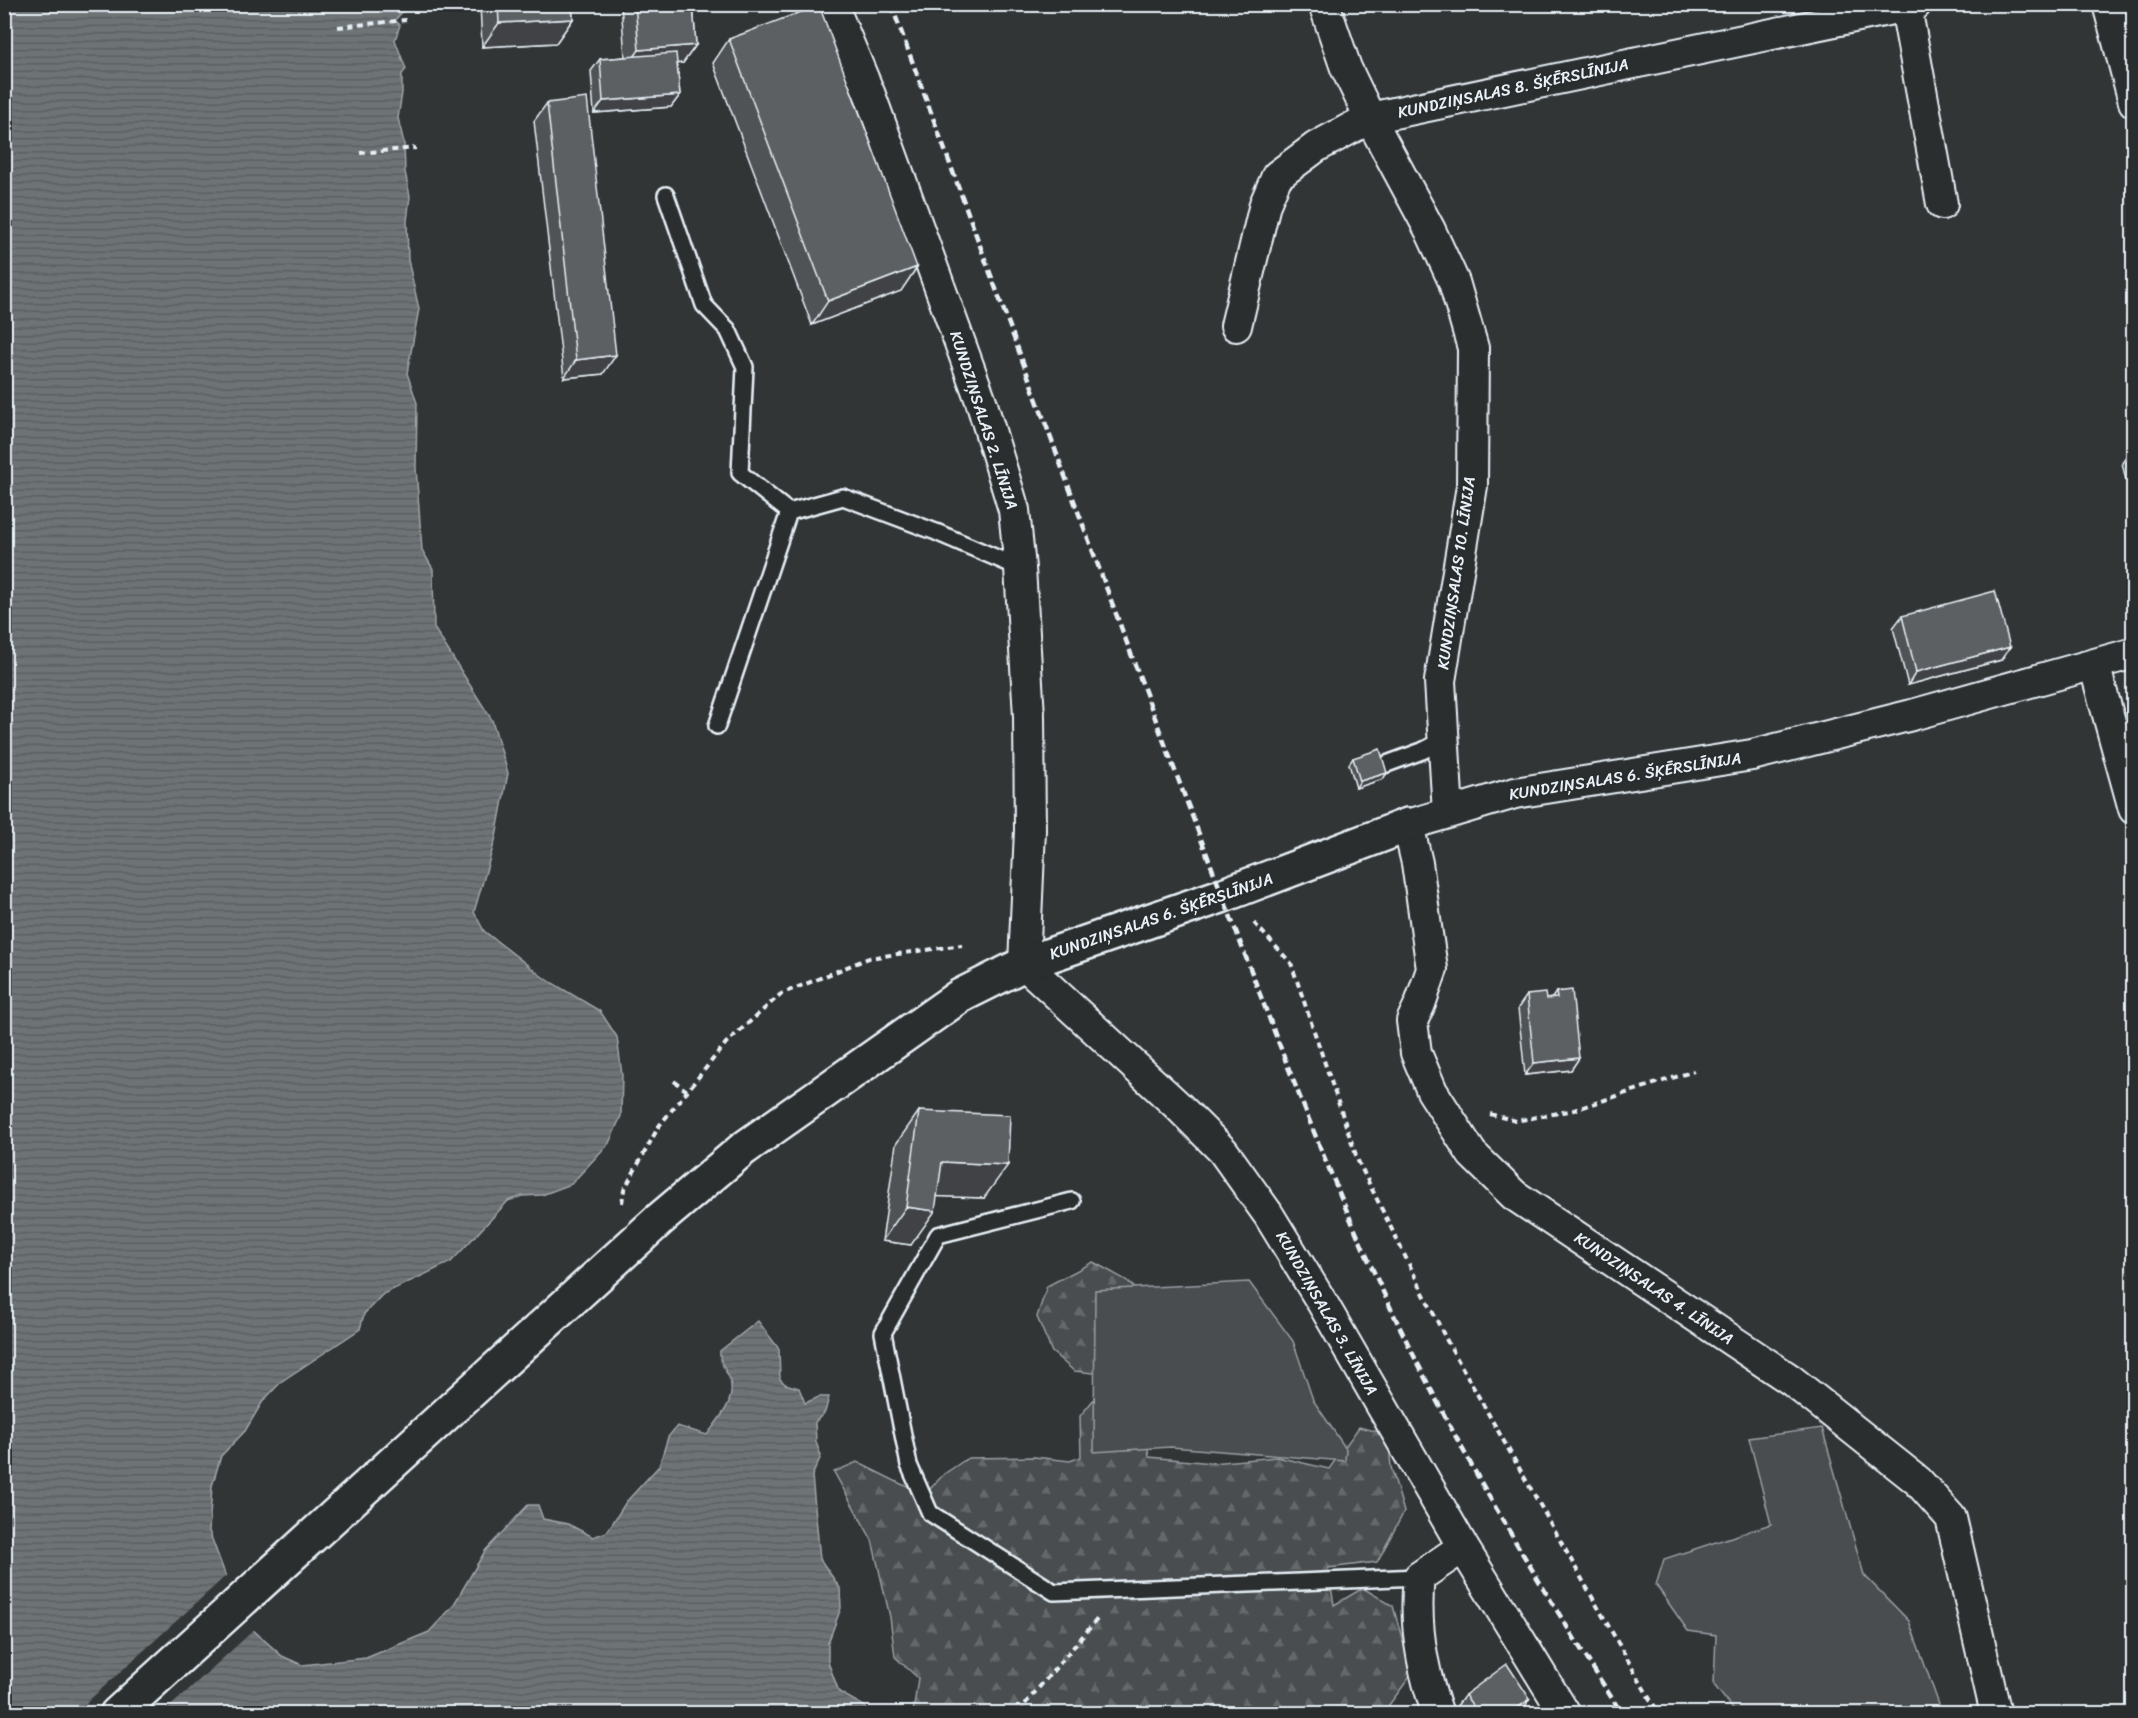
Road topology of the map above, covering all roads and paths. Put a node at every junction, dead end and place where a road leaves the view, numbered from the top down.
1 (832, 4) edge
2 (1324, 4) edge
3 (2108, 4) edge
4 (1911, 6) edge
5 (406, 20) dead end
6 (338, 27) dead end
7 (2133, 102) edge
8 (1370, 118) junction
9 (416, 148) dead end
10 (360, 153) dead end
11 (666, 195) dead end
12 (1942, 204) dead end
13 (1236, 326) dead end
14 (789, 512) junction
15 (1020, 568) junction
16 (2133, 653) edge
17 (2094, 664) junction
18 (717, 726) dead end
19 (1444, 740) junction
20 (1384, 765) edge
21 (2133, 809) edge
22 (1448, 813) junction
23 (1408, 825) junction
24 (1254, 924) dead end
25 (962, 945) dead end
26 (1024, 964) junction
27 (1694, 1071) dead end
28 (674, 1081) dead end
29 (687, 1091) junction
30 (1486, 1108) dead end
31 (1072, 1201) dead end
32 (621, 1209) dead end
33 (1463, 1547) junction
34 (1419, 1577) junction
35 (1123, 1590) junction
36 (117, 1713) edge
37 (1022, 1713) edge
38 (1438, 1713) edge
39 (1565, 1713) edge
40 (1660, 1713) edge
41 (1996, 1713) edge

1 - 15 street, KUNDZIŅSALAS 2. LĪNIJA
2 - 8 street, KUNDZIŅSALAS 10. LĪNIJA
3 - 7 street
4 - 8 street, KUNDZIŅSALAS 8. ŠĶĒRSLĪNIJA
4 - 12 street
5 - 6 path
8 - 13 street, KUNDZIŅSALAS 8. ŠĶĒRSLĪNIJA
8 - 19 street, KUNDZIŅSALAS 10. LĪNIJA
9 - 10 path
11 - 14 lane
14 - 15 lane
14 - 18 lane
15 - 26 street, KUNDZIŅSALAS 2. LĪNIJA
16 - 17 street, KUNDZIŅSALAS 6. ŠĶĒRSLĪNIJA
17 - 21 street
17 - 22 street, KUNDZIŅSALAS 6. ŠĶĒRSLĪNIJA
19 - 20 lane
19 - 22 street, KUNDZIŅSALAS 10. LĪNIJA
22 - 23 street, KUNDZIŅSALAS 6. ŠĶĒRSLĪNIJA
23 - 26 street, KUNDZIŅSALAS 6. ŠĶĒRSLĪNIJA
23 - 41 street, KUNDZIŅSALAS 4. LĪNIJA
24 - 40 path
25 - 29 path
26 - 33 street, KUNDZIŅSALAS 3. LĪNIJA
26 - 36 street, KUNDZIŅSALAS 6. ŠĶĒRSLĪNIJA
27 - 30 path
28 - 29 path
29 - 32 path
31 - 35 lane
33 - 34 street
33 - 39 street, KUNDZIŅSALAS 3. LĪNIJA
34 - 35 lane
34 - 38 street
35 - 37 path

